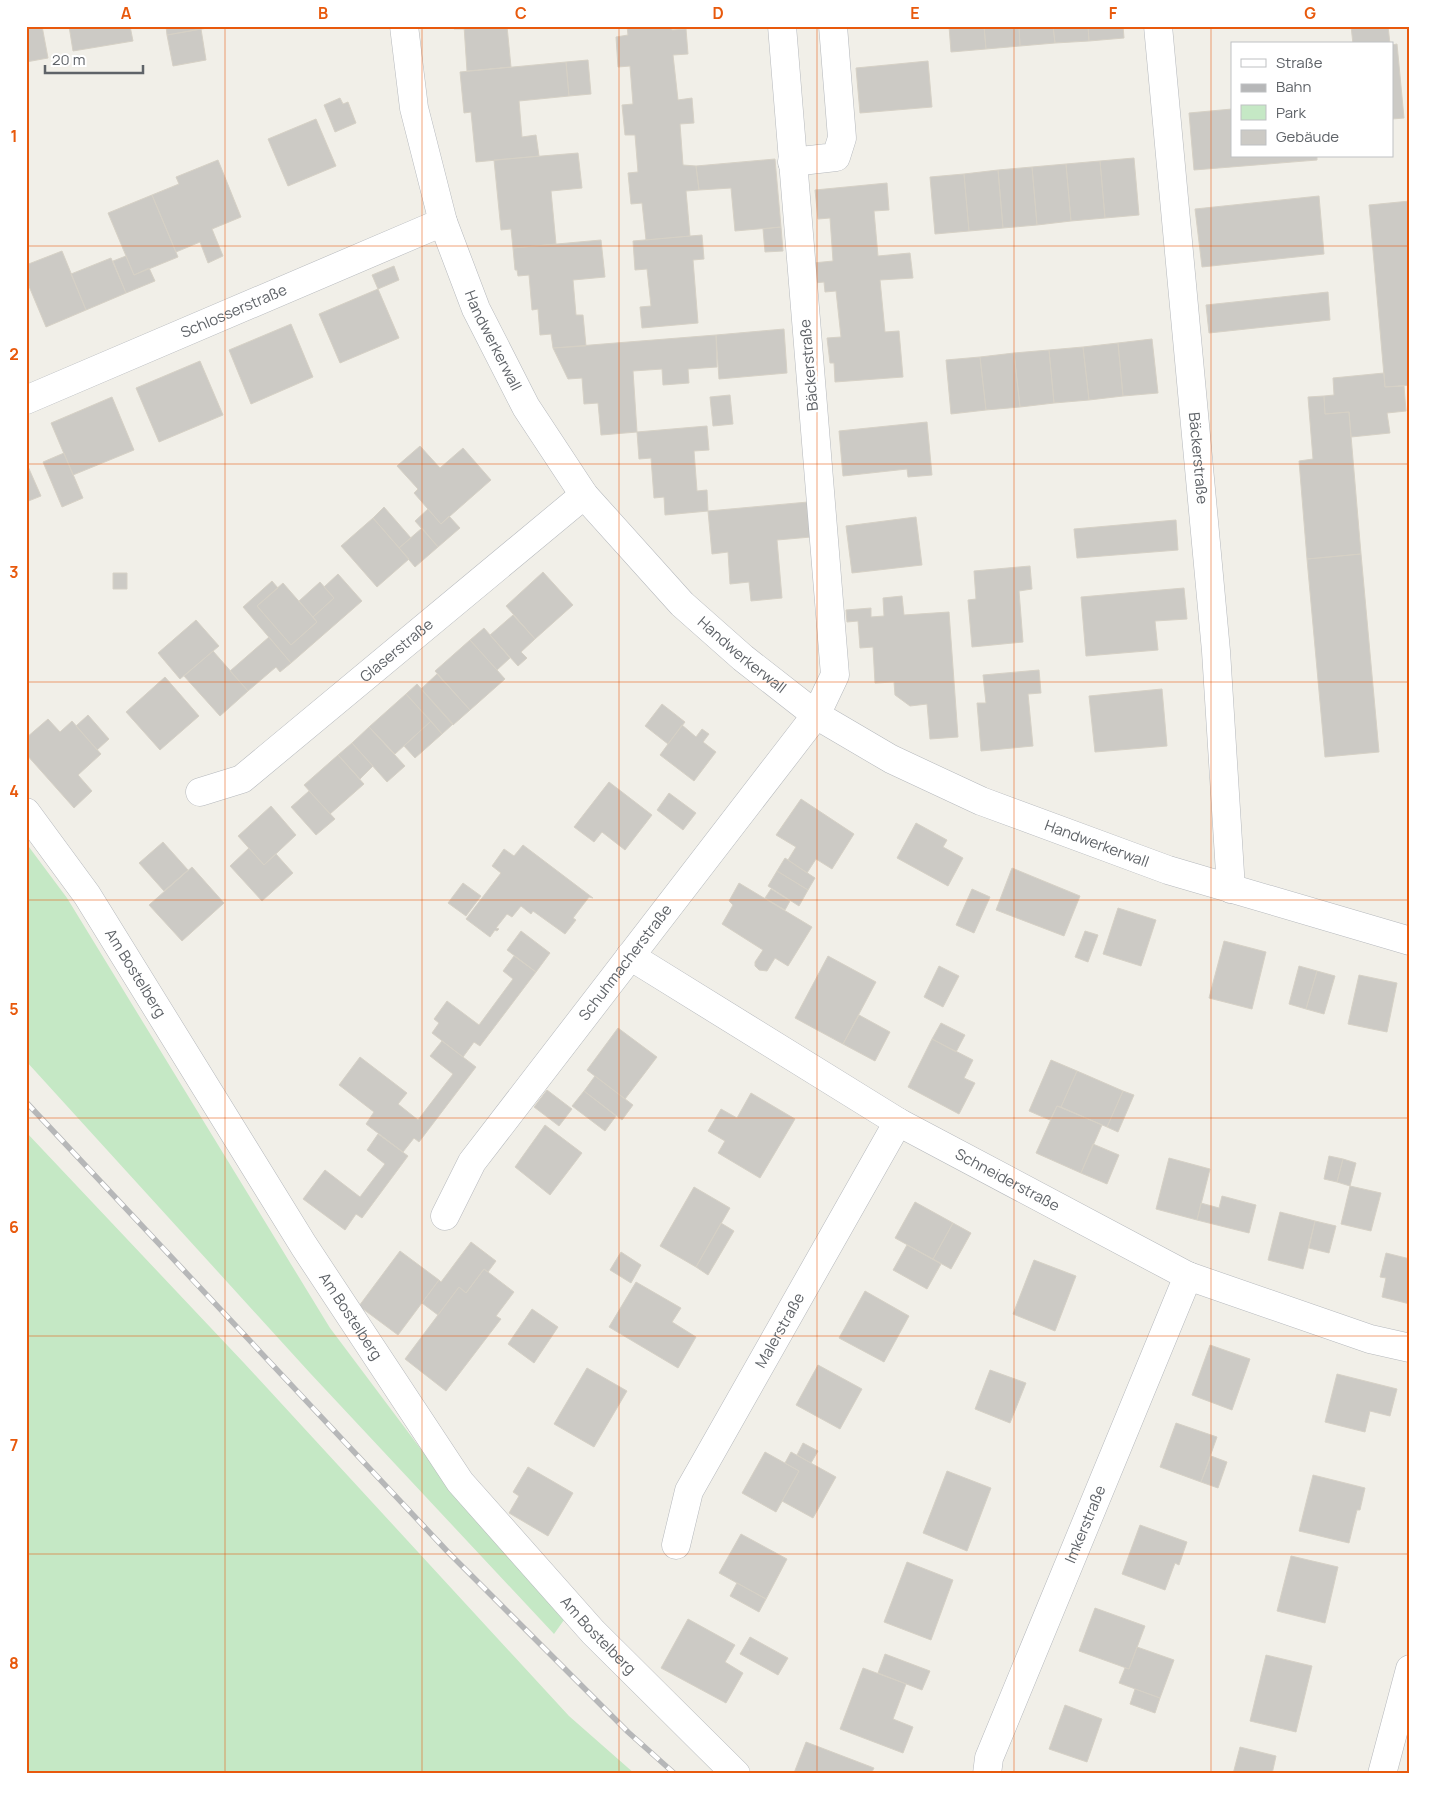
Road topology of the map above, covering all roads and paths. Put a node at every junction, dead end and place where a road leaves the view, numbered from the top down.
1 (404, 26) edge
2 (782, 26) edge
3 (833, 26) edge
4 (1158, 26) edge
5 (792, 162) junction
6 (443, 222) junction
7 (26, 400) edge
8 (584, 494) junction
9 (816, 715) junction
10 (200, 792) dead end
11 (26, 812) edge
12 (1231, 889) junction
13 (1410, 941) edge
14 (630, 956) junction
15 (898, 1122) junction
16 (445, 1216) dead end
17 (1188, 1276) junction
18 (1410, 1348) edge
19 (676, 1545) dead end
20 (1410, 1669) edge
21 (736, 1774) edge
22 (987, 1774) edge
23 (1382, 1774) edge

1 - 6 street, Handwerkerwall
2 - 5 street, Bäckerstraße
3 - 5 street
4 - 12 street, Bäckerstraße
5 - 9 street, Bäckerstraße
6 - 7 street, Schlosserstraße
6 - 8 street, Handwerkerwall
8 - 9 street, Handwerkerwall
8 - 10 street, Glaserstraße
9 - 12 street, Handwerkerwall
9 - 14 street, Schuhmacherstraße
11 - 21 street, Am Bostelberg
12 - 13 street, Handwerkerwall
14 - 15 street, Schneiderstraße
14 - 16 street, Schuhmacherstraße
15 - 17 street, Schneiderstraße
15 - 19 street, Malerstraße
17 - 18 street, Schneiderstraße
17 - 22 street, Imkerstraße
20 - 23 street

